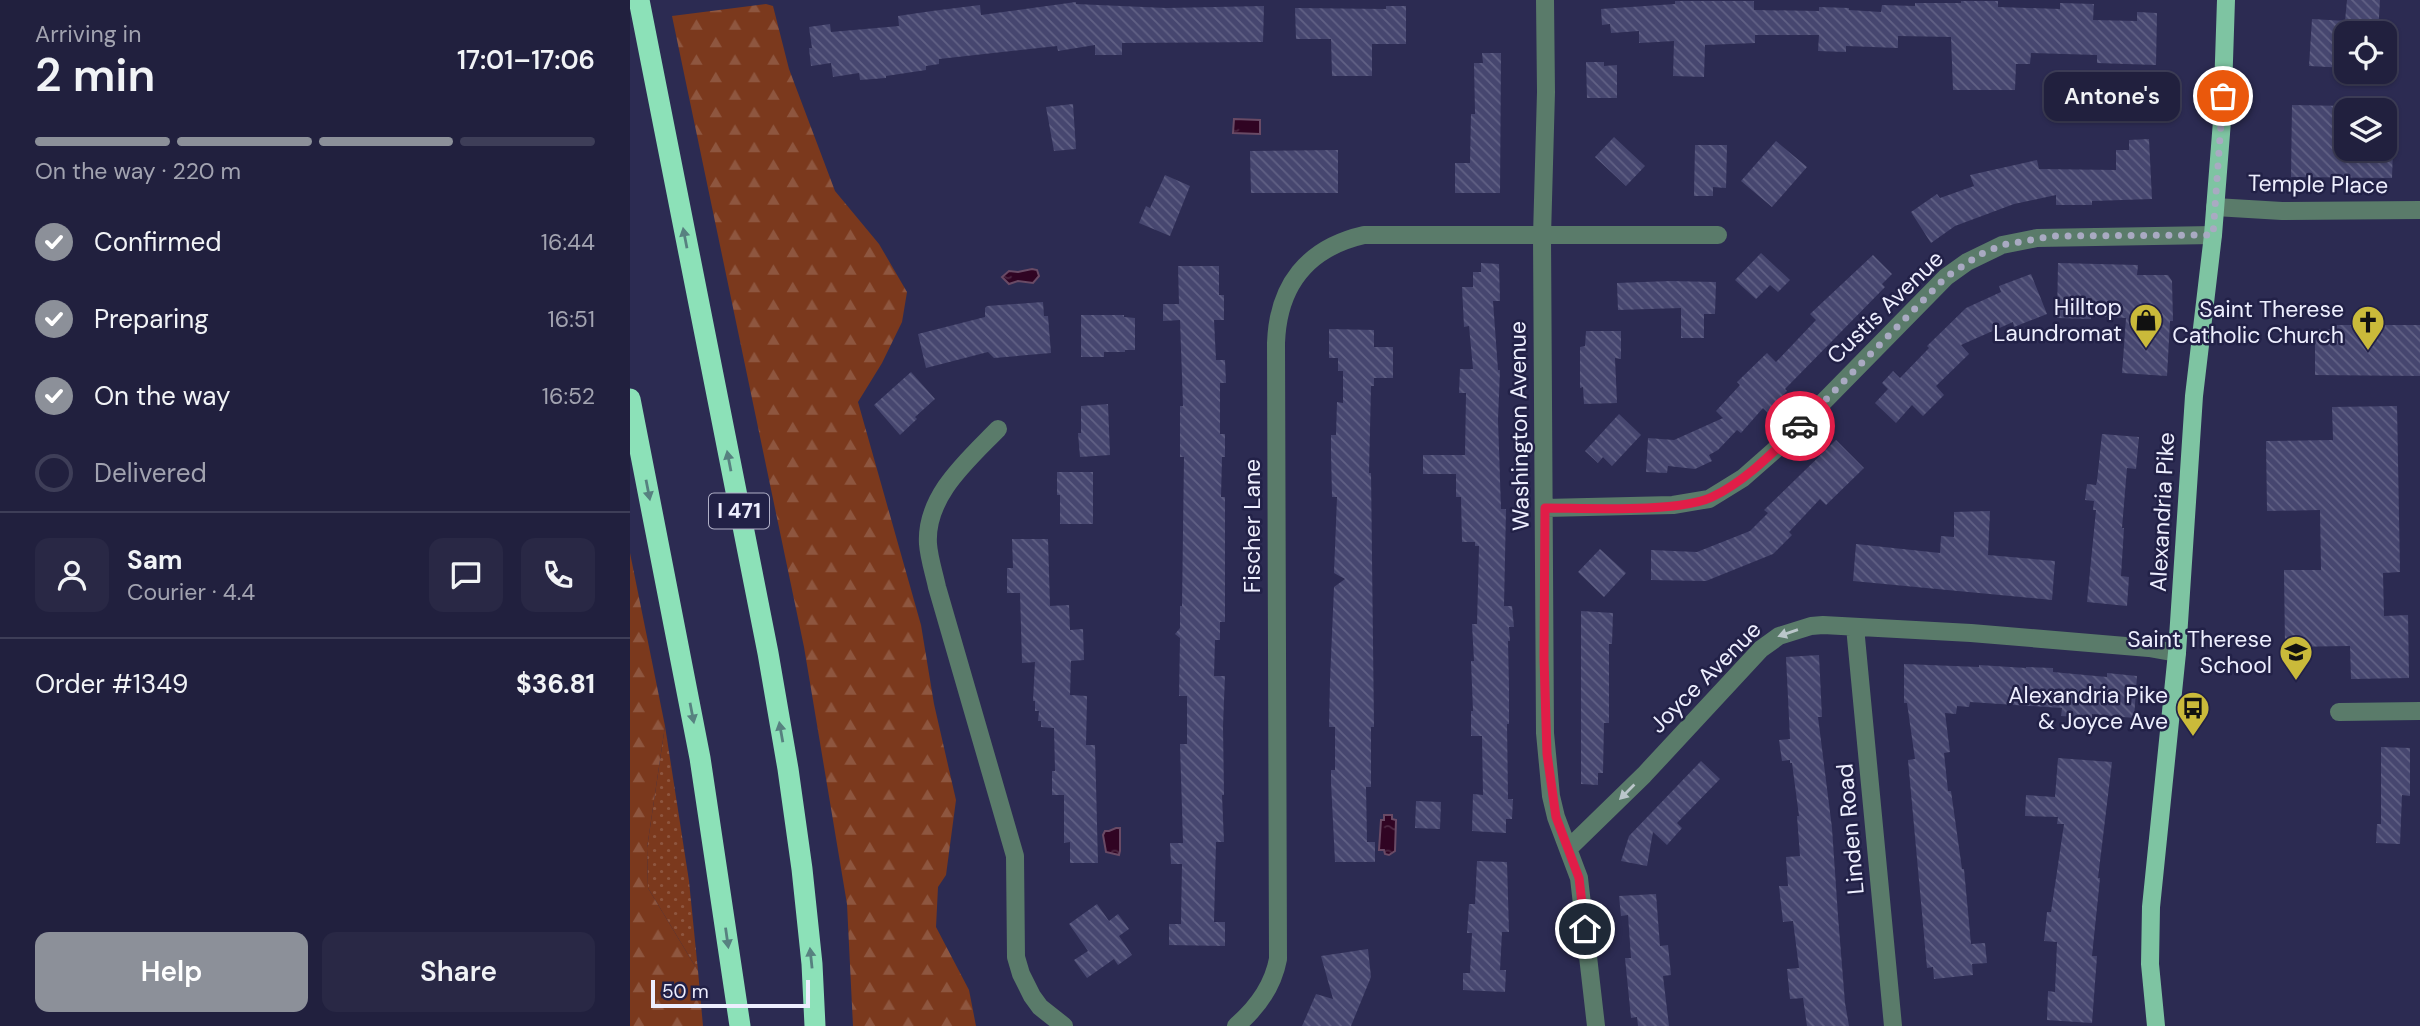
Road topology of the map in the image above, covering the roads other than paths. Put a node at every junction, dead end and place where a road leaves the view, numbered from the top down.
1 (639, 0) edge
2 (1545, 0) edge
3 (2227, 0) edge
4 (2215, 207) junction
5 (2420, 210) edge
6 (1718, 235) dead end
7 (2213, 235) junction
8 (1542, 236) junction
9 (630, 399) edge
10 (998, 429) dead end
11 (1545, 508) junction
12 (1855, 627) junction
13 (2177, 653) junction
14 (2420, 711) edge
15 (2339, 712) dead end
16 (1568, 849) junction
17 (740, 1026) edge
18 (815, 1026) edge
19 (1064, 1026) edge
20 (1236, 1026) edge
21 (1597, 1026) edge
22 (1893, 1026) edge
23 (2156, 1026) edge

18 -> 1 highway, I 471
2 - 8 street, Washington Avenue
3 - 4 main road, Alexandria Pike
4 - 5 street, Temple Place
4 - 7 main road, Alexandria Pike
6 - 8 street, Fischer Lane
7 - 11 street, Custis Avenue
7 - 13 main road, Alexandria Pike
8 - 11 street, Washington Avenue
8 - 20 street, Fischer Lane
9 -> 17 highway
10 - 19 street
11 - 16 street, Washington Avenue
12 - 13 street, Joyce Avenue
12 -> 16 street, Joyce Avenue
12 - 22 street, Linden Road
13 - 23 main road, Alexandria Pike
14 - 15 street
16 - 21 street

